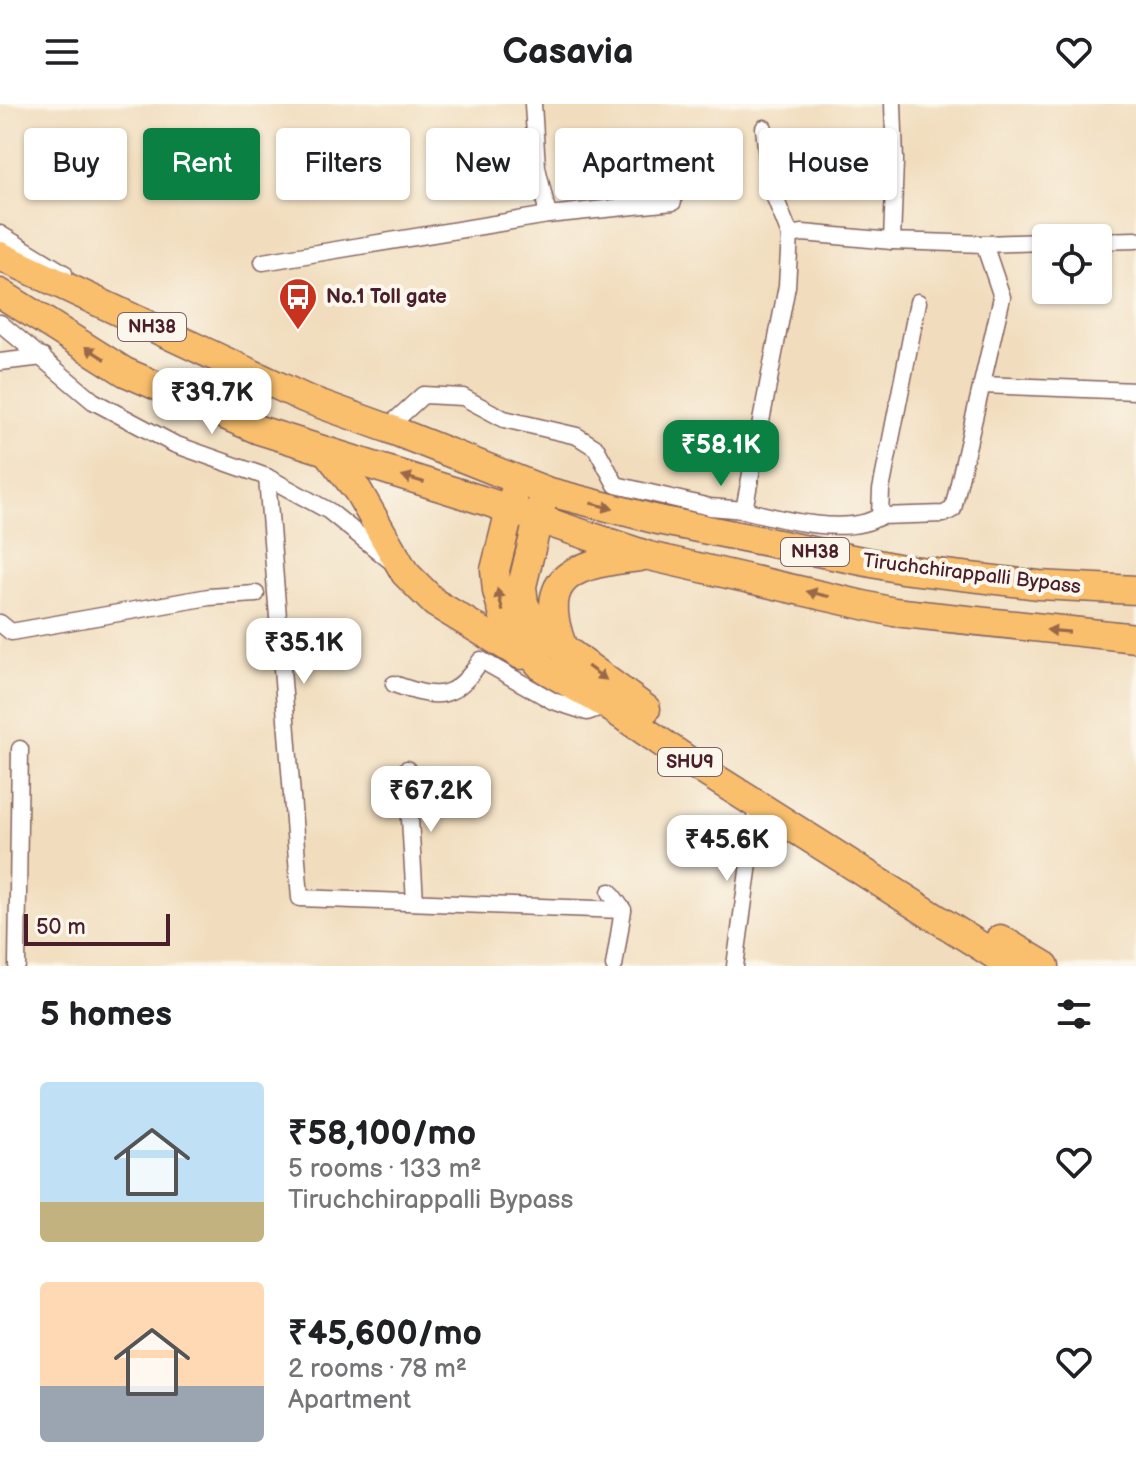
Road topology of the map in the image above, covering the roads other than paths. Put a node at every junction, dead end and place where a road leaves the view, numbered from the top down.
1 (533, 104) edge
2 (893, 104) edge
3 (776, 200) edge
4 (673, 202) dead end
5 (548, 215) junction
6 (0, 234) edge
7 (790, 235) junction
8 (1136, 240) edge
9 (892, 241) junction
10 (1112, 241) edge
11 (1032, 242) edge
12 (984, 244) junction
13 (0, 256) edge
14 (263, 262) dead end
15 (0, 293) edge
16 (918, 302) dead end
17 (119, 312) junction
18 (0, 323) edge
19 (43, 357) junction
20 (0, 362) edge
21 (982, 385) junction
22 (1136, 391) edge
23 (387, 428) junction
24 (327, 452) junction
25 (267, 477) junction
26 (517, 481) junction
27 (546, 491) junction
28 (499, 506) junction
29 (744, 510) junction
30 (880, 516) junction
31 (537, 519) junction
32 (649, 556) junction
33 (405, 573) junction
34 (1136, 590) edge
35 (256, 594) dead end
36 (0, 623) edge
37 (1136, 638) edge
38 (563, 648) junction
39 (543, 668) junction
40 (394, 684) dead end
41 (607, 705) junction
42 (20, 749) dead end
43 (407, 769) dead end
44 (757, 805) junction
45 (610, 892) dead end
46 (415, 902) junction
47 (623, 910) junction
48 (17, 966) edge
49 (614, 966) edge
50 (735, 966) edge
51 (1012, 966) edge
52 (1045, 966) edge

1 - 5 street
2 - 9 street
3 - 7 street
4 - 5 street
5 - 14 street
6 - 17 street
7 - 9 street
7 - 29 street
8 - 10 street
9 - 12 street
11 - 12 street
12 - 21 street
13 - 17 highway, NH38
24 -> 15 highway, NH38
16 - 30 street
17 - 23 highway, Tiruchchirappalli Bypass / NH38
18 - 19 street
19 - 20 street
19 - 25 street
21 - 22 street
21 - 30 street
23 - 26 highway, Tiruchchirappalli Bypass / NH38
23 - 29 street
28 -> 24 highway, NH38
24 - 33 highway
25 - 33 street
25 - 46 street
26 - 27 highway, Tiruchchirappalli Bypass / NH38
26 - 28 highway, SHU9
27 - 31 highway, SHU9
27 -> 34 highway, Tiruchchirappalli Bypass / NH38
28 - 31 highway, NH38
39 -> 28 highway, SHU9
29 - 30 street
31 - 32 highway, NH38
31 - 38 highway, SHU9
37 -> 32 highway, NH38
32 - 38 highway
33 - 39 highway
35 - 36 street
38 -> 52 highway, SHU9
39 - 41 highway, SHU9
40 - 41 street
41 - 44 highway, SHU9
42 - 48 street
43 - 46 street
44 - 50 street
44 - 51 highway, SHU9
45 - 47 street
46 - 47 street
47 - 49 street

